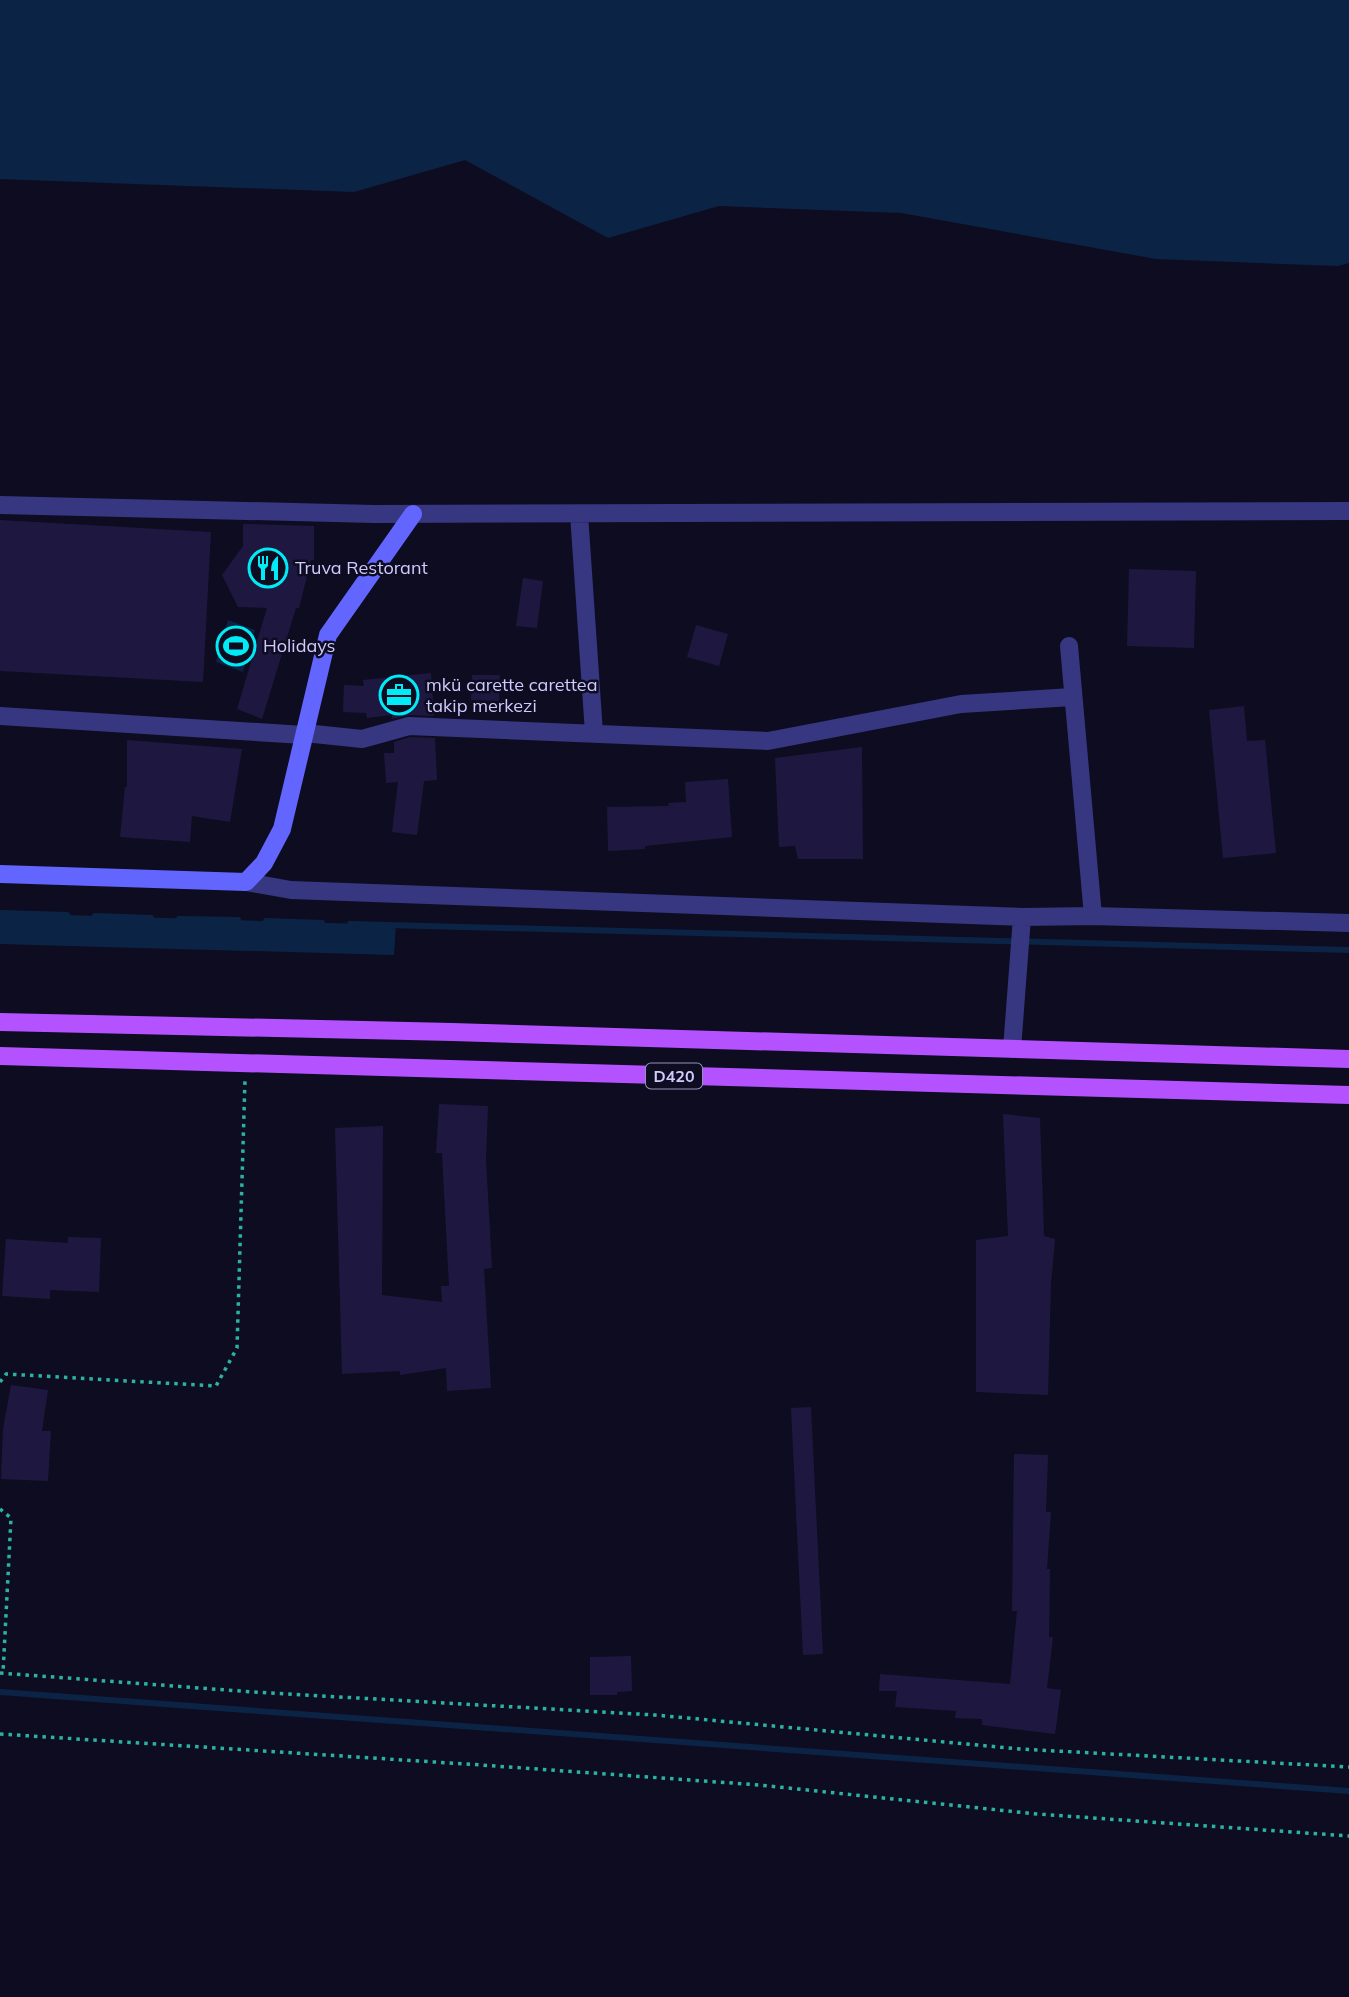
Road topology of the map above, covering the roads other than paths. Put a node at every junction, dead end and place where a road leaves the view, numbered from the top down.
1 (0, 505) edge
2 (1349, 511) edge
3 (413, 514) junction
4 (579, 514) junction
5 (1069, 646) dead end
6 (1072, 697) junction
7 (0, 716) edge
8 (594, 733) junction
9 (304, 734) junction
10 (0, 874) edge
11 (246, 882) junction
12 (1093, 916) junction
13 (1021, 917) junction
14 (1349, 923) edge
15 (0, 1022) edge
16 (1012, 1049) junction
17 (0, 1056) edge
18 (1349, 1059) edge
19 (1349, 1095) edge

1 - 3 street
2 - 4 street
3 - 4 street
3 - 9 street
4 - 8 street
5 - 6 street
6 - 8 street
6 - 12 street
7 - 9 street
8 - 9 street
9 - 11 street
10 - 11 street
11 - 13 street
12 - 13 street
12 - 14 street
13 - 16 street
15 - 16 main road, D420
16 - 18 main road, D420
17 - 19 main road, D420

